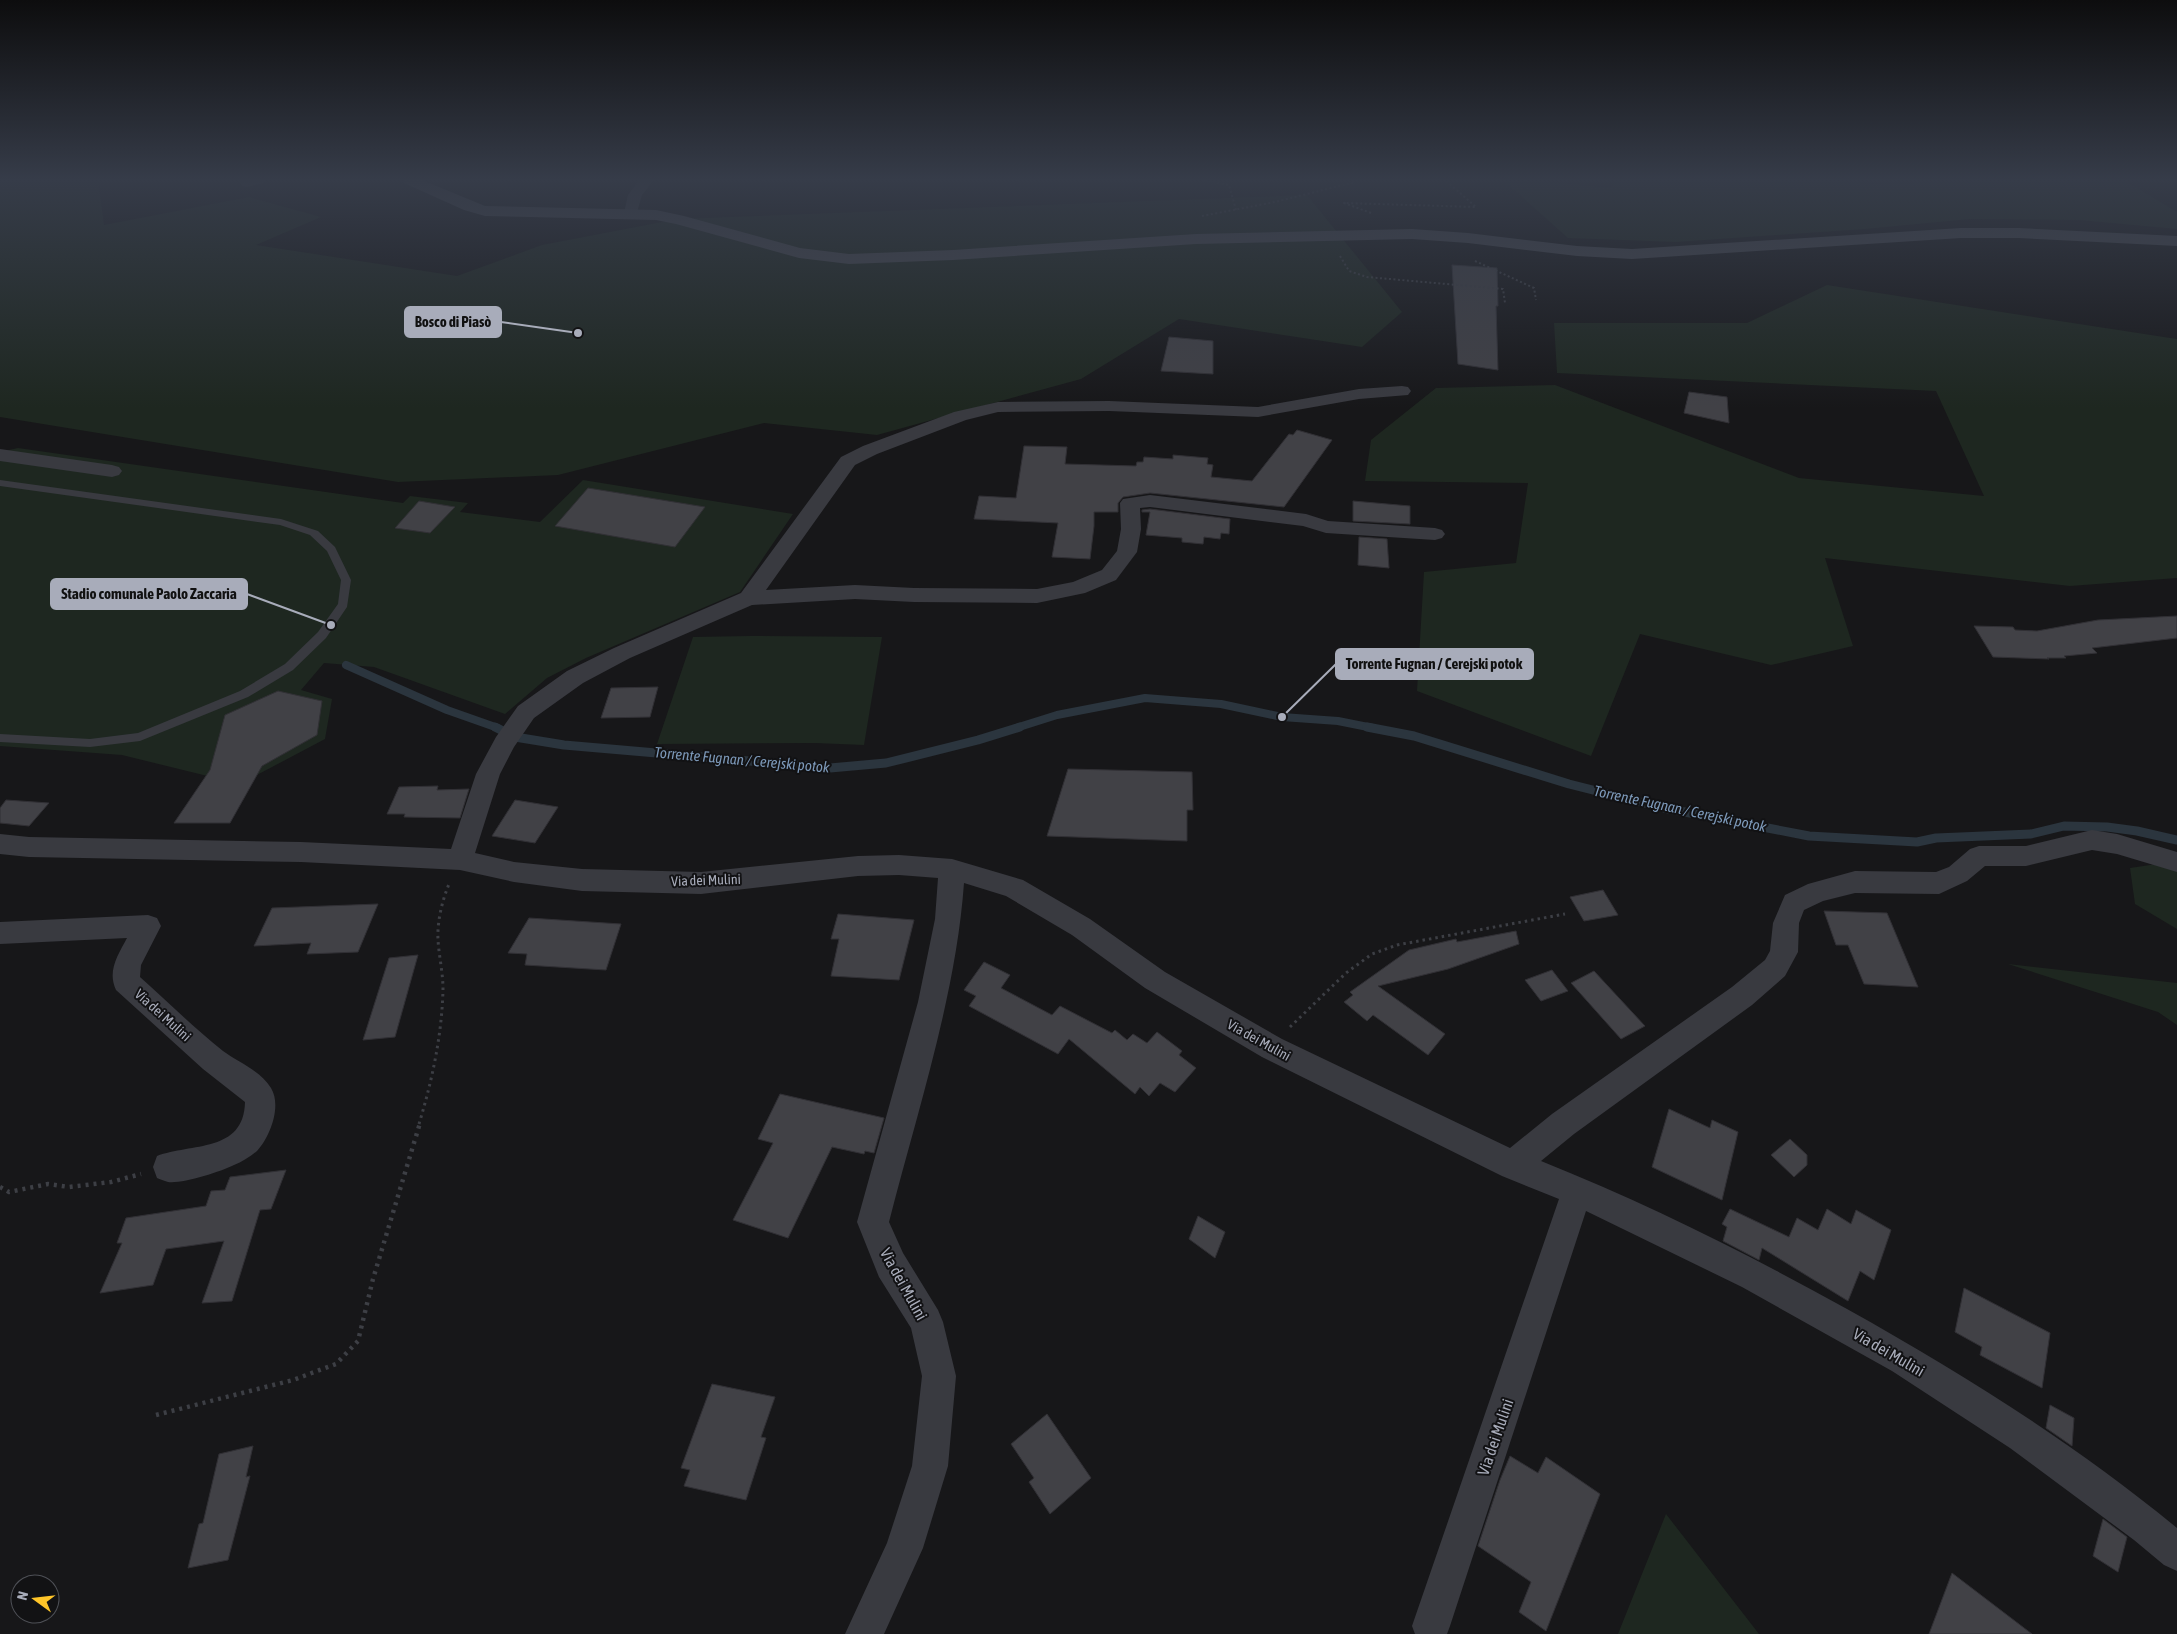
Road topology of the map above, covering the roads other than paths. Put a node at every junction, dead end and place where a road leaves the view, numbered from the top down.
1 (826, 256) edge
2 (919, 256) edge
3 (1402, 391) dead end
4 (0, 455) edge
5 (112, 471) dead end
6 (0, 483) edge
7 (1435, 534) dead end
8 (749, 598) junction
9 (0, 738) edge
10 (0, 844) edge
11 (460, 860) junction
12 (2177, 862) edge
13 (952, 869) junction
14 (0, 933) edge
15 (1513, 1165) junction
16 (168, 1167) road end
17 (1577, 1191) junction
18 (2177, 1552) edge
19 (1431, 1626) dead end
20 (864, 1634) edge

1 - 2 street
3 - 8 street
4 - 5 street
6 - 9 lane
7 - 8 street
8 - 11 street
10 - 11 street, Via dei Mulini
11 - 13 street, Via dei Mulini
12 - 15 street
13 - 15 street, Via dei Mulini
13 - 20 street, Via dei Mulini
14 - 16 street, Via dei Mulini
15 - 17 street, Via dei Mulini
17 - 18 street, Via dei Mulini
17 - 19 street, Via dei Mulini

